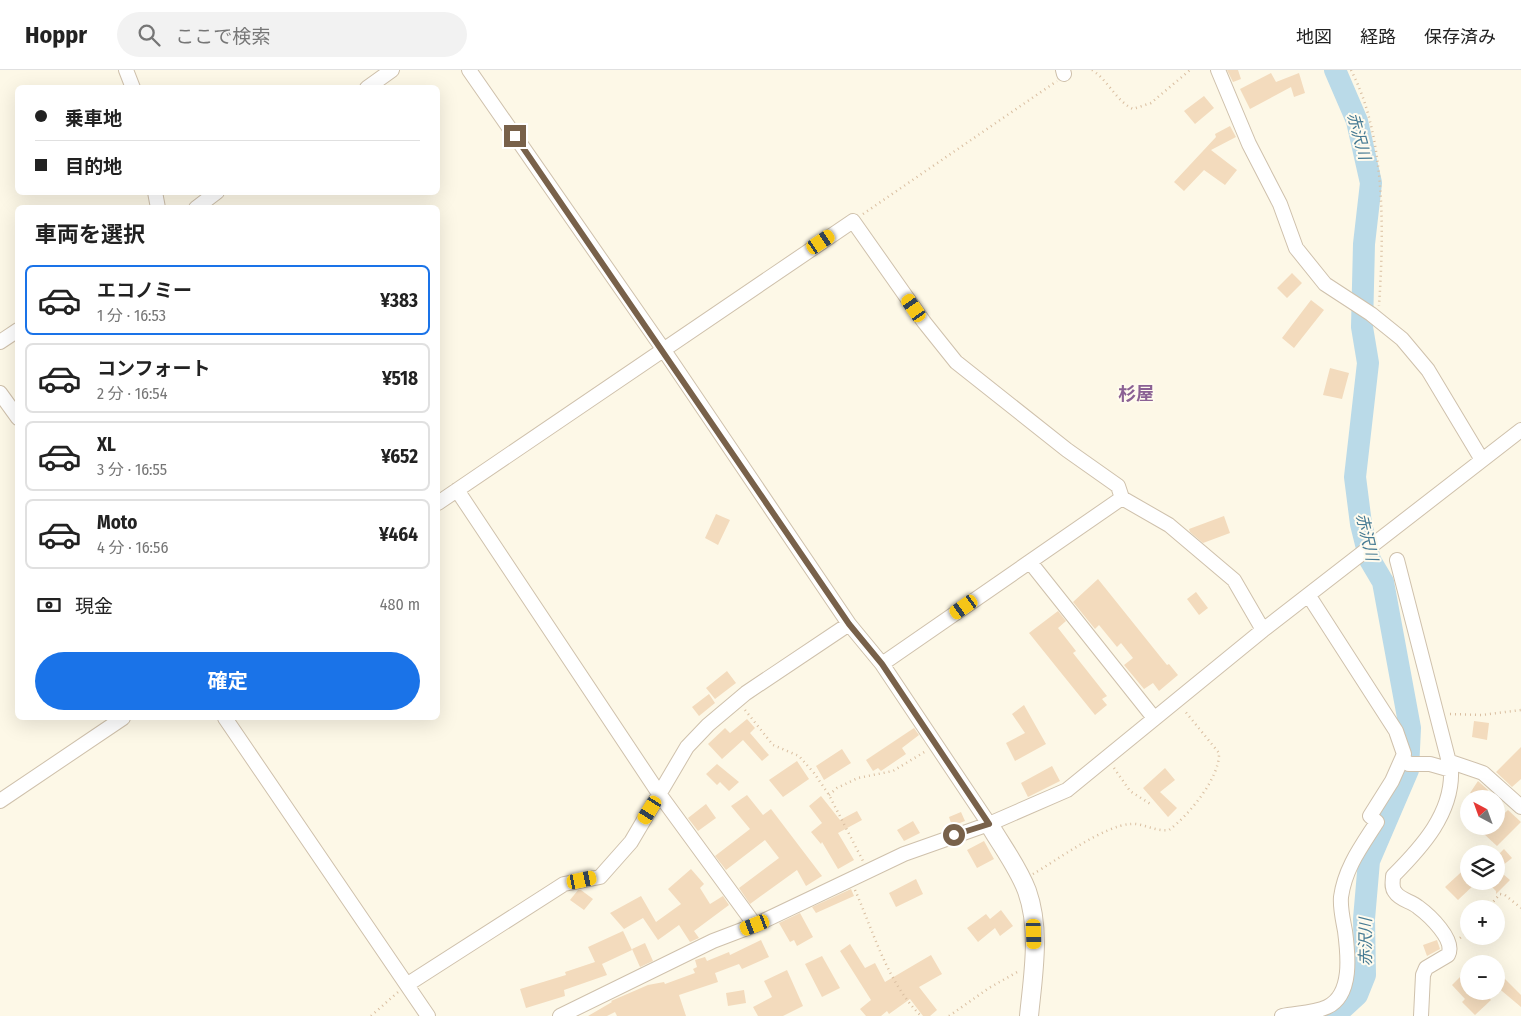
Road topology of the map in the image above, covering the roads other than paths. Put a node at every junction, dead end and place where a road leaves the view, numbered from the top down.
1 (126, 70) edge
2 (392, 70) edge
3 (470, 70) edge
4 (1218, 70) edge
5 (132, 85) edge
6 (371, 85) edge
7 (213, 195) edge
8 (200, 205) edge
9 (15, 332) edge
10 (0, 342) edge
11 (663, 349) junction
12 (0, 393) edge
13 (15, 414) edge
14 (1521, 430) edge
15 (1482, 460) junction
16 (457, 490) junction
17 (1122, 498) junction
18 (440, 502) edge
19 (1397, 560) dead end
20 (1030, 562) junction
21 (1308, 596) junction
22 (849, 624) junction
23 (1263, 630) junction
24 (882, 664) junction
25 (1154, 718) junction
26 (120, 720) edge
27 (226, 720) edge
28 (1402, 759) junction
29 (1450, 765) junction
30 (660, 795) junction
31 (0, 801) edge
32 (1521, 808) edge
33 (989, 824) junction
34 (755, 925) junction
35 (408, 984) junction
36 (428, 1016) edge
37 (560, 1016) edge
38 (1030, 1016) edge
39 (1282, 1016) edge
40 (1421, 1016) edge

1 - 5 street
2 - 6 street
3 - 11 street
4 - 15 street
7 - 8 street
9 - 10 street
11 - 16 street
11 - 17 street
11 - 22 street
12 - 13 street
14 - 15 street
15 - 21 street
16 - 18 street
16 - 30 street
17 - 20 street
17 - 23 street
19 - 29 street
20 - 24 street
20 - 25 street
21 - 23 street
21 - 28 street
22 - 24 street
22 - 30 street
23 - 25 street
24 - 33 street
25 - 33 street
26 - 31 street
27 - 35 street
28 - 29 street
28 - 39 street
29 - 32 street
29 - 40 street
30 - 34 street
30 - 35 street
33 - 34 street
33 - 38 street
34 - 37 street
35 - 36 street

